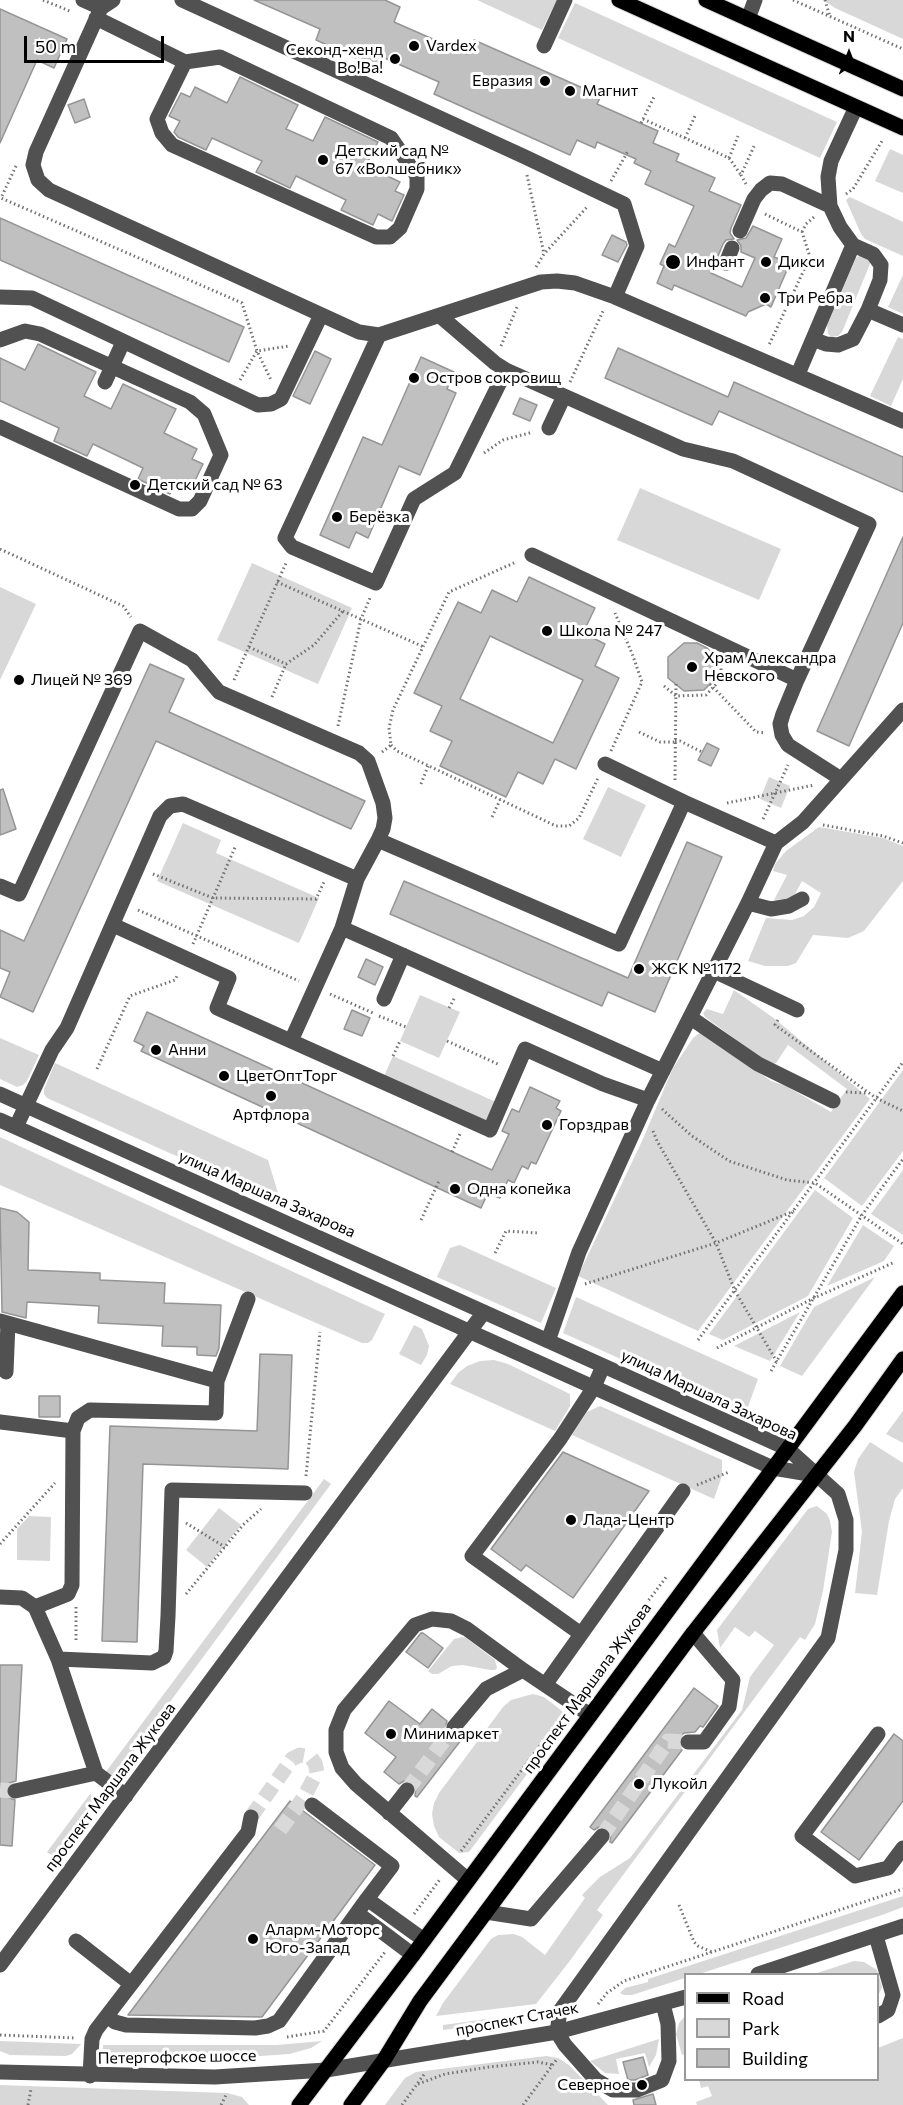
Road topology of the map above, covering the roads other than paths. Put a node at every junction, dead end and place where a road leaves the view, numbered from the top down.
1 (83, 0) edge
2 (182, 0) edge
3 (565, 0) edge
4 (619, 0) edge
5 (706, 0) edge
6 (755, 0) edge
7 (103, 9) edge
8 (748, 19) junction
9 (544, 46) dead end
10 (185, 62) junction
11 (903, 89) edge
12 (856, 107) junction
13 (903, 128) edge
14 (830, 206) junction
15 (740, 231) dead end
16 (853, 245) junction
17 (732, 248) dead end
18 (726, 263) dead end
19 (0, 297) edge
20 (615, 297) junction
21 (868, 310) junction
22 (321, 315) junction
23 (440, 316) junction
24 (903, 325) edge
25 (379, 335) junction
26 (813, 339) junction
27 (0, 340) edge
28 (123, 342) junction
29 (112, 366) junction
30 (506, 370) junction
31 (798, 374) junction
32 (105, 382) dead end
33 (564, 396) junction
34 (903, 421) edge
35 (0, 427) edge
36 (549, 428) road end
37 (532, 555) road end
38 (797, 680) junction
39 (903, 710) edge
40 (605, 764) road end
41 (841, 779) junction
42 (684, 802) junction
43 (378, 840) junction
44 (776, 843) junction
45 (357, 879) junction
46 (0, 886) edge
47 (802, 899) dead end
48 (748, 903) junction
49 (112, 925) junction
50 (342, 928) junction
51 (403, 955) junction
52 (714, 971) junction
53 (384, 999) dead end
54 (792, 1008) road end
55 (691, 1018) junction
56 (291, 1041) junction
57 (663, 1071) junction
58 (0, 1094) edge
59 (833, 1101) dead end
60 (646, 1104) junction
61 (26, 1106) junction
62 (0, 1120) edge
63 (16, 1127) junction
64 (903, 1293) edge
65 (248, 1299) dead end
66 (484, 1312) junction
67 (4, 1322) edge
68 (470, 1332) junction
69 (548, 1341) junction
70 (903, 1359) edge
71 (603, 1366) junction
72 (6, 1372) dead end
73 (217, 1381) junction
74 (594, 1387) junction
75 (0, 1422) edge
76 (73, 1431) junction
77 (788, 1449) junction
78 (772, 1468) junction
79 (815, 1475) junction
80 (683, 1491) road end
81 (305, 1493) road end
82 (0, 1597) edge
83 (35, 1607) junction
84 (693, 1633) junction
85 (581, 1634) junction
86 (58, 1659) junction
87 (523, 1670) junction
88 (545, 1685) junction
89 (590, 1714) junction
90 (454, 1727) tunnel mouth
91 (878, 1734) dead end
92 (688, 1742) tunnel mouth
93 (96, 1773) junction
94 (407, 1790) tunnel mouth
95 (15, 1791) tunnel mouth
96 (126, 1796) junction
97 (312, 1805) dead end
98 (389, 1813) junction
99 (251, 1817) tunnel mouth
100 (602, 1836) tunnel mouth
101 (903, 1848) edge
102 (468, 1880) junction
103 (367, 1899) junction
104 (486, 1912) junction
105 (357, 1913) junction
106 (903, 1926) edge
107 (876, 1936) junction
108 (424, 1940) junction
109 (76, 1941) dead end
110 (413, 1955) junction
111 (0, 1965) edge
112 (761, 1973) edge
113 (131, 1984) junction
114 (684, 1998) edge
115 (663, 2004) junction
116 (879, 2015) edge
117 (107, 2016) junction
118 (557, 2032) junction
119 (384, 2060) junction
120 (354, 2066) joint
121 (326, 2070) junction
122 (0, 2072) edge
123 (90, 2076) junction
124 (299, 2105) edge
125 (351, 2105) edge

1 - 7 street
2 - 20 street
3 - 9 street
4 - 12 main road
5 - 8 main road
6 - 8 street
7 - 10 street
7 - 22 street
8 - 11 main road
10 - 10 street
12 - 13 main road
12 - 14 street
14 - 15 street
14 - 16 street
16 - 21 street
16 - 26 street
17 - 18 street
19 - 28 street
20 - 23 street
20 - 31 street
21 - 24 street
21 - 26 street
22 - 25 street
22 - 28 street
23 - 25 street
23 - 30 street
25 - 30 street
26 - 31 street
27 - 29 street
28 - 29 street
29 - 32 street
29 - 35 street
30 - 33 street
31 - 34 street
33 - 36 street
33 - 38 street
37 - 38 street
38 - 41 street
39 - 41 street
40 - 42 street
41 - 44 street
42 - 43 street
42 - 44 street
43 - 45 street
43 - 46 street
44 - 48 street
45 - 49 street
45 - 50 street
47 - 48 street
48 - 52 street
49 - 56 street
49 - 61 street
50 - 51 street
50 - 56 street
51 - 53 street
51 - 57 street
52 - 54 street
52 - 55 street
55 - 57 street
55 - 59 street
56 - 60 street
57 - 60 street
58 - 61 street, улица Маршала Захарова
60 - 69 street
61 - 63 street
61 - 66 street, улица Маршала Захарова
62 - 63 street
63 - 68 street
64 - 77 main road, проспект Маршала Жукова
65 - 73 street
66 - 68 street, проспект Маршала Жукова
66 - 69 street, улица Маршала Захарова
67 - 72 street
67 - 73 street
68 - 74 street
68 - 96 street, проспект Маршала Жукова
69 - 71 street, улица Маршала Захарова
70 - 79 main road
71 - 74 street
71 - 77 street, улица Маршала Захарова
73 - 76 street
74 - 78 street
74 - 85 street
75 - 76 street
76 - 83 street
77 - 78 main road, проспект Маршала Жукова
77 - 79 street, улица Маршала Захарова
78 - 79 street
78 - 89 main road, проспект Маршала Жукова
79 - 84 main road
79 - 118 street, улица Маршала Захарова
80 - 85 street
81 - 86 street
82 - 83 street
83 - 86 street
84 - 92 street
84 - 104 main road
85 - 88 street
86 - 93 street
87 - 88 street
87 - 90 street
87 - 98 street
88 - 89 street
89 - 102 main road, проспект Маршала Жукова
91 - 101 street
93 - 95 street
93 - 96 street
94 - 98 street
96 - 111 street, проспект Маршала Жукова
97 - 103 street
98 - 102 street
99 - 113 street
100 - 104 street
102 - 108 main road, проспект Маршала Жукова
103 - 105 street
103 - 108 street
104 - 119 main road
105 - 110 street
105 - 117 street
106 - 107 street
107 - 112 street
107 - 116 street
108 - 110 main road, проспект Маршала Жукова
109 - 113 street
110 - 121 main road, проспект Маршала Жукова
113 - 117 street
114 - 115 street, проспект Стачек
115 - 118 street, проспект Стачек
115 - 118 street
117 - 123 street
118 - 119 street, проспект Стачек
119 - 120 street, проспект Стачек
119 - 125 main road
120 - 121 street, Петергофское шоссе
121 - 123 street, Петергофское шоссе
121 - 124 main road, проспект Маршала Жукова
122 - 123 street, Петергофское шоссе

